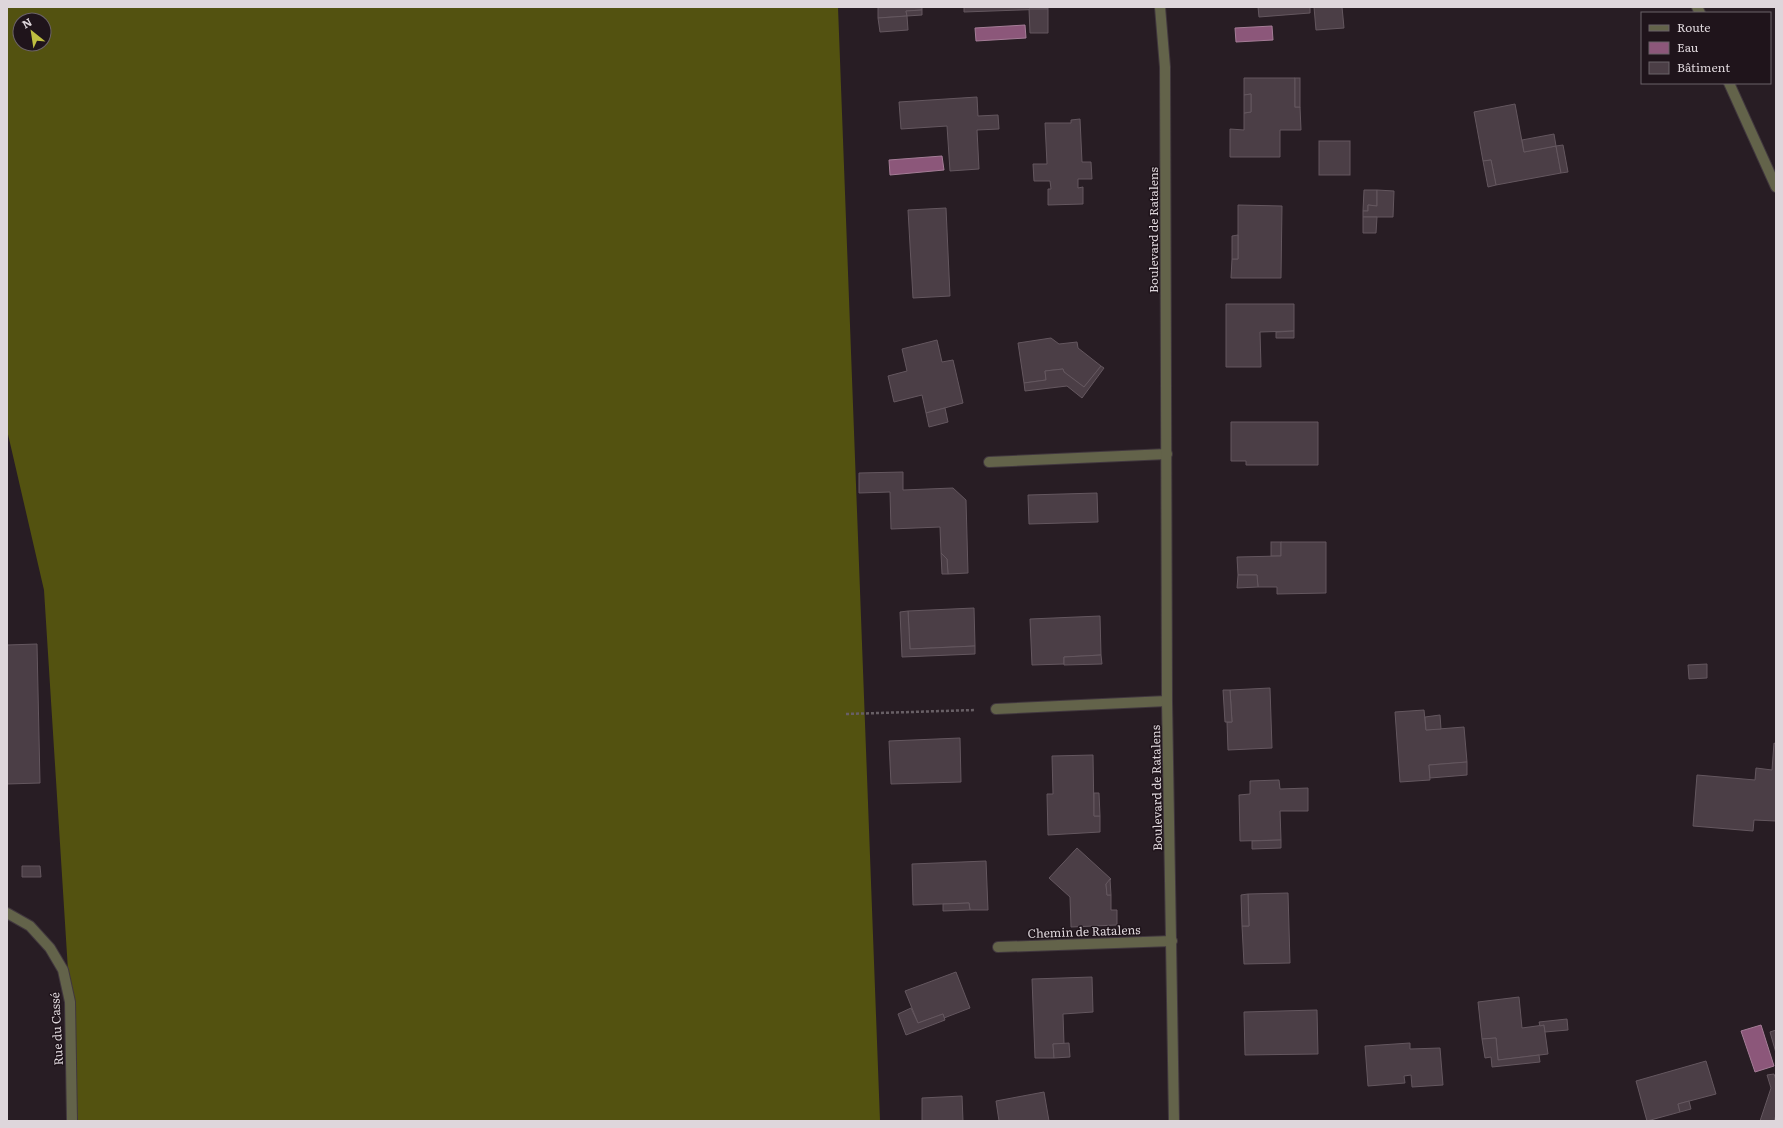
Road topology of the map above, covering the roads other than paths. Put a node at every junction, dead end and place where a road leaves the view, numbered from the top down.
1 (1160, 7) edge
2 (1730, 84) edge
3 (1776, 187) edge
4 (1167, 454) junction
5 (989, 462) dead end
6 (1167, 701) junction
7 (996, 709) road end
8 (7, 913) edge
9 (1172, 942) junction
10 (998, 947) dead end
11 (72, 1121) edge
12 (1174, 1121) edge

1 - 4 street, Boulevard de Ratalens
2 - 3 street
4 - 5 street
4 - 6 street, Boulevard de Ratalens
6 - 7 street
6 - 9 street, Boulevard de Ratalens
8 - 11 street, Rue du Cassé
9 - 10 street, Chemin de Ratalens
9 - 12 street, Boulevard de Ratalens

